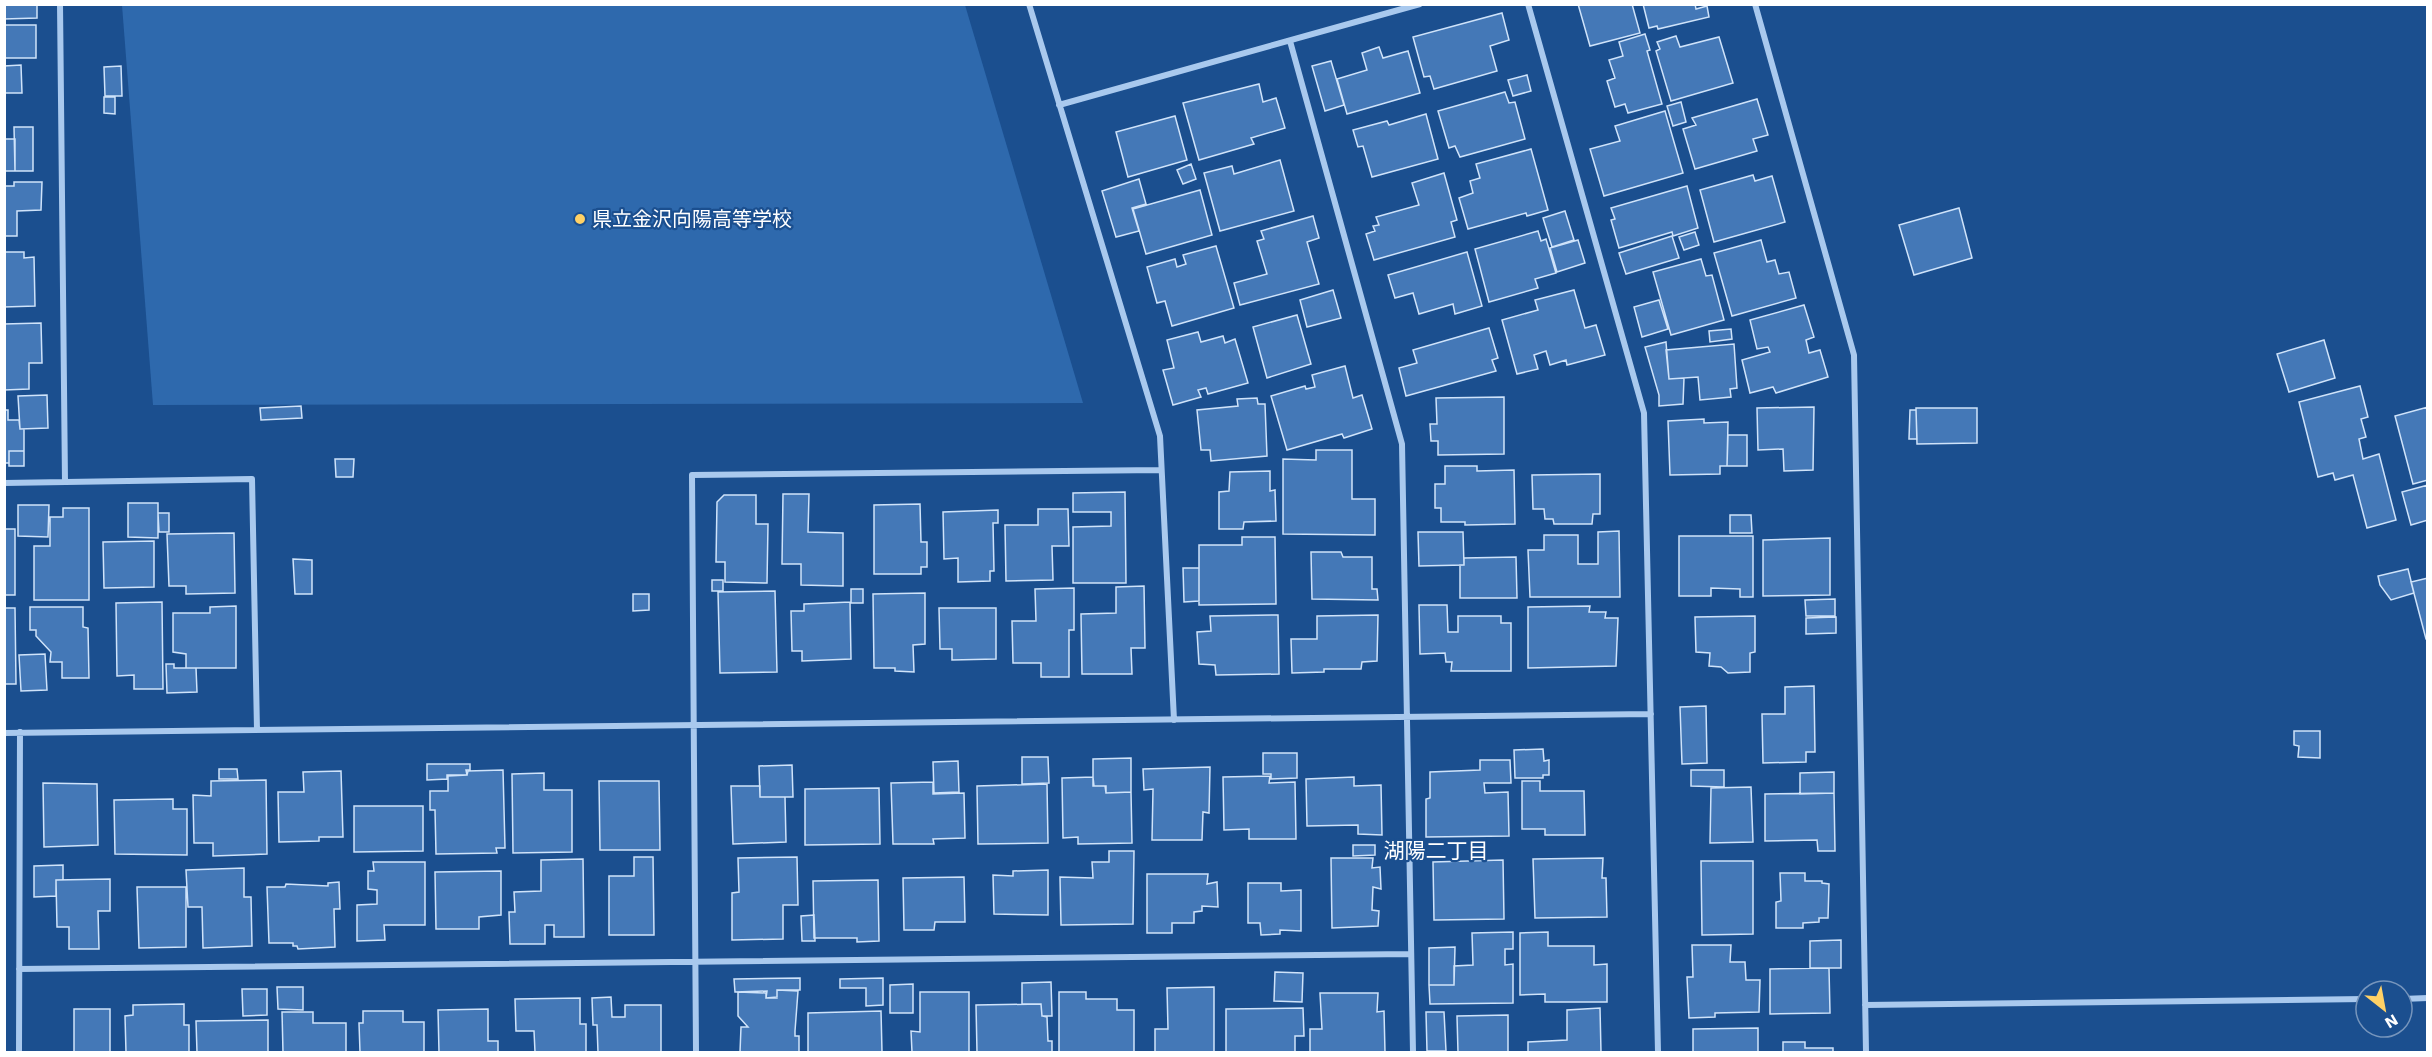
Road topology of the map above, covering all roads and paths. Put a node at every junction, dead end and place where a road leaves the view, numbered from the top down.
1 (60, 4) edge
2 (1029, 4) edge
3 (1420, 4) edge
4 (1528, 4) edge
5 (1755, 4) edge
6 (1290, 41) junction
7 (1059, 105) junction
8 (1161, 470) junction
9 (65, 482) junction
10 (4, 483) edge
11 (1651, 714) junction
12 (1407, 717) junction
13 (1174, 720) junction
14 (693, 725) junction
15 (257, 730) junction
16 (20, 732) junction
17 (4, 733) edge
18 (1411, 954) junction
19 (695, 962) junction
20 (19, 969) junction
21 (2354, 999) edge
22 (1865, 1005) junction
23 (19, 1053) edge
24 (696, 1053) edge
25 (1413, 1053) edge
26 (1658, 1053) edge
27 (1866, 1053) edge

1 - 9 street
2 - 7 street
3 - 6 street
4 - 11 street
5 - 22 street
6 - 7 street
6 - 12 street
7 - 8 street
8 - 13 street
8 - 14 street
9 - 10 street
9 - 15 street
11 - 12 street
11 - 26 street
12 - 13 street
12 - 18 street
13 - 14 street
14 - 15 street
14 - 19 street
15 - 16 street
16 - 17 street
16 - 20 street
18 - 19 street
18 - 25 street
19 - 20 street
19 - 24 street
20 - 23 street
21 - 22 street
22 - 27 street

